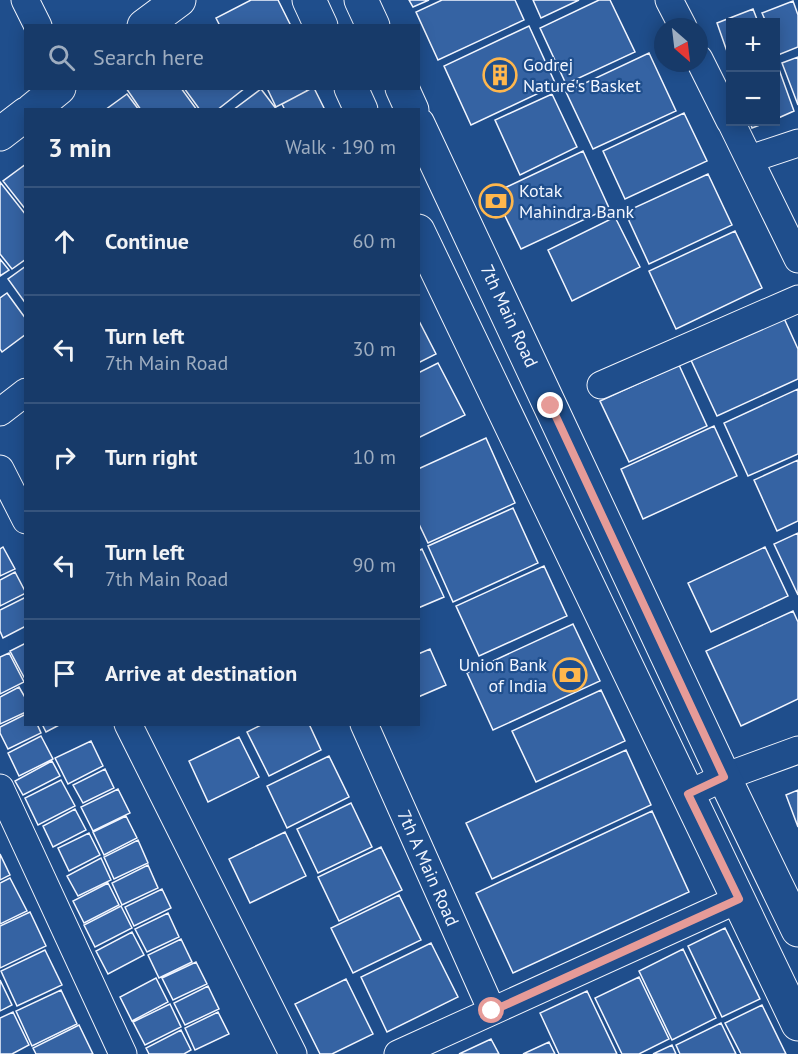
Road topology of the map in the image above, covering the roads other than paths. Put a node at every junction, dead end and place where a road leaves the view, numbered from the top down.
1 (25, 0) edge
2 (179, 0) edge
3 (309, 0) edge
4 (361, 0) edge
5 (669, 0) edge
6 (678, 18) edge
7 (37, 24) edge
8 (147, 24) edge
9 (320, 24) edge
10 (372, 24) edge
11 (706, 72) edge
12 (57, 90) edge
13 (352, 90) edge
14 (34, 108) edge
15 (360, 108) edge
16 (726, 111) edge
17 (24, 116) edge
18 (734, 126) edge
19 (420, 130) edge
20 (0, 134) edge
21 (798, 143) edge
22 (750, 159) junction
23 (420, 235) edge
24 (798, 259) edge
25 (798, 299) edge
26 (601, 385) dead end
27 (24, 394) edge
28 (0, 412) edge
29 (0, 469) edge
30 (24, 516) edge
31 (129, 726) edge
32 (365, 726) edge
33 (798, 750) edge
34 (724, 777) junction
35 (0, 789) edge
36 (688, 794) junction
37 (739, 899) junction
38 (798, 930) edge
39 (492, 1011) junction
40 (798, 1024) edge
41 (123, 1054) edge
42 (293, 1054) edge
43 (398, 1054) edge

1 - 7 street
2 - 8 main road
3 - 9 main road
4 - 10 main road
5 - 6 street
11 - 16 street
12 - 14 main road
13 - 15 main road
17 - 20 main road
18 - 22 street
19 - 34 main road, 7th Main Road
21 - 22 street
22 - 24 street
23 - 36 main road
25 - 26 street
27 - 28 street
29 - 30 street
31 - 42 street
32 - 39 street, 7th A Main Road
33 - 34 street
34 - 36 street
34 - 38 main road, 7th Main Road
35 - 41 street
36 - 37 main road
37 - 39 street
37 - 40 main road
39 - 43 street

